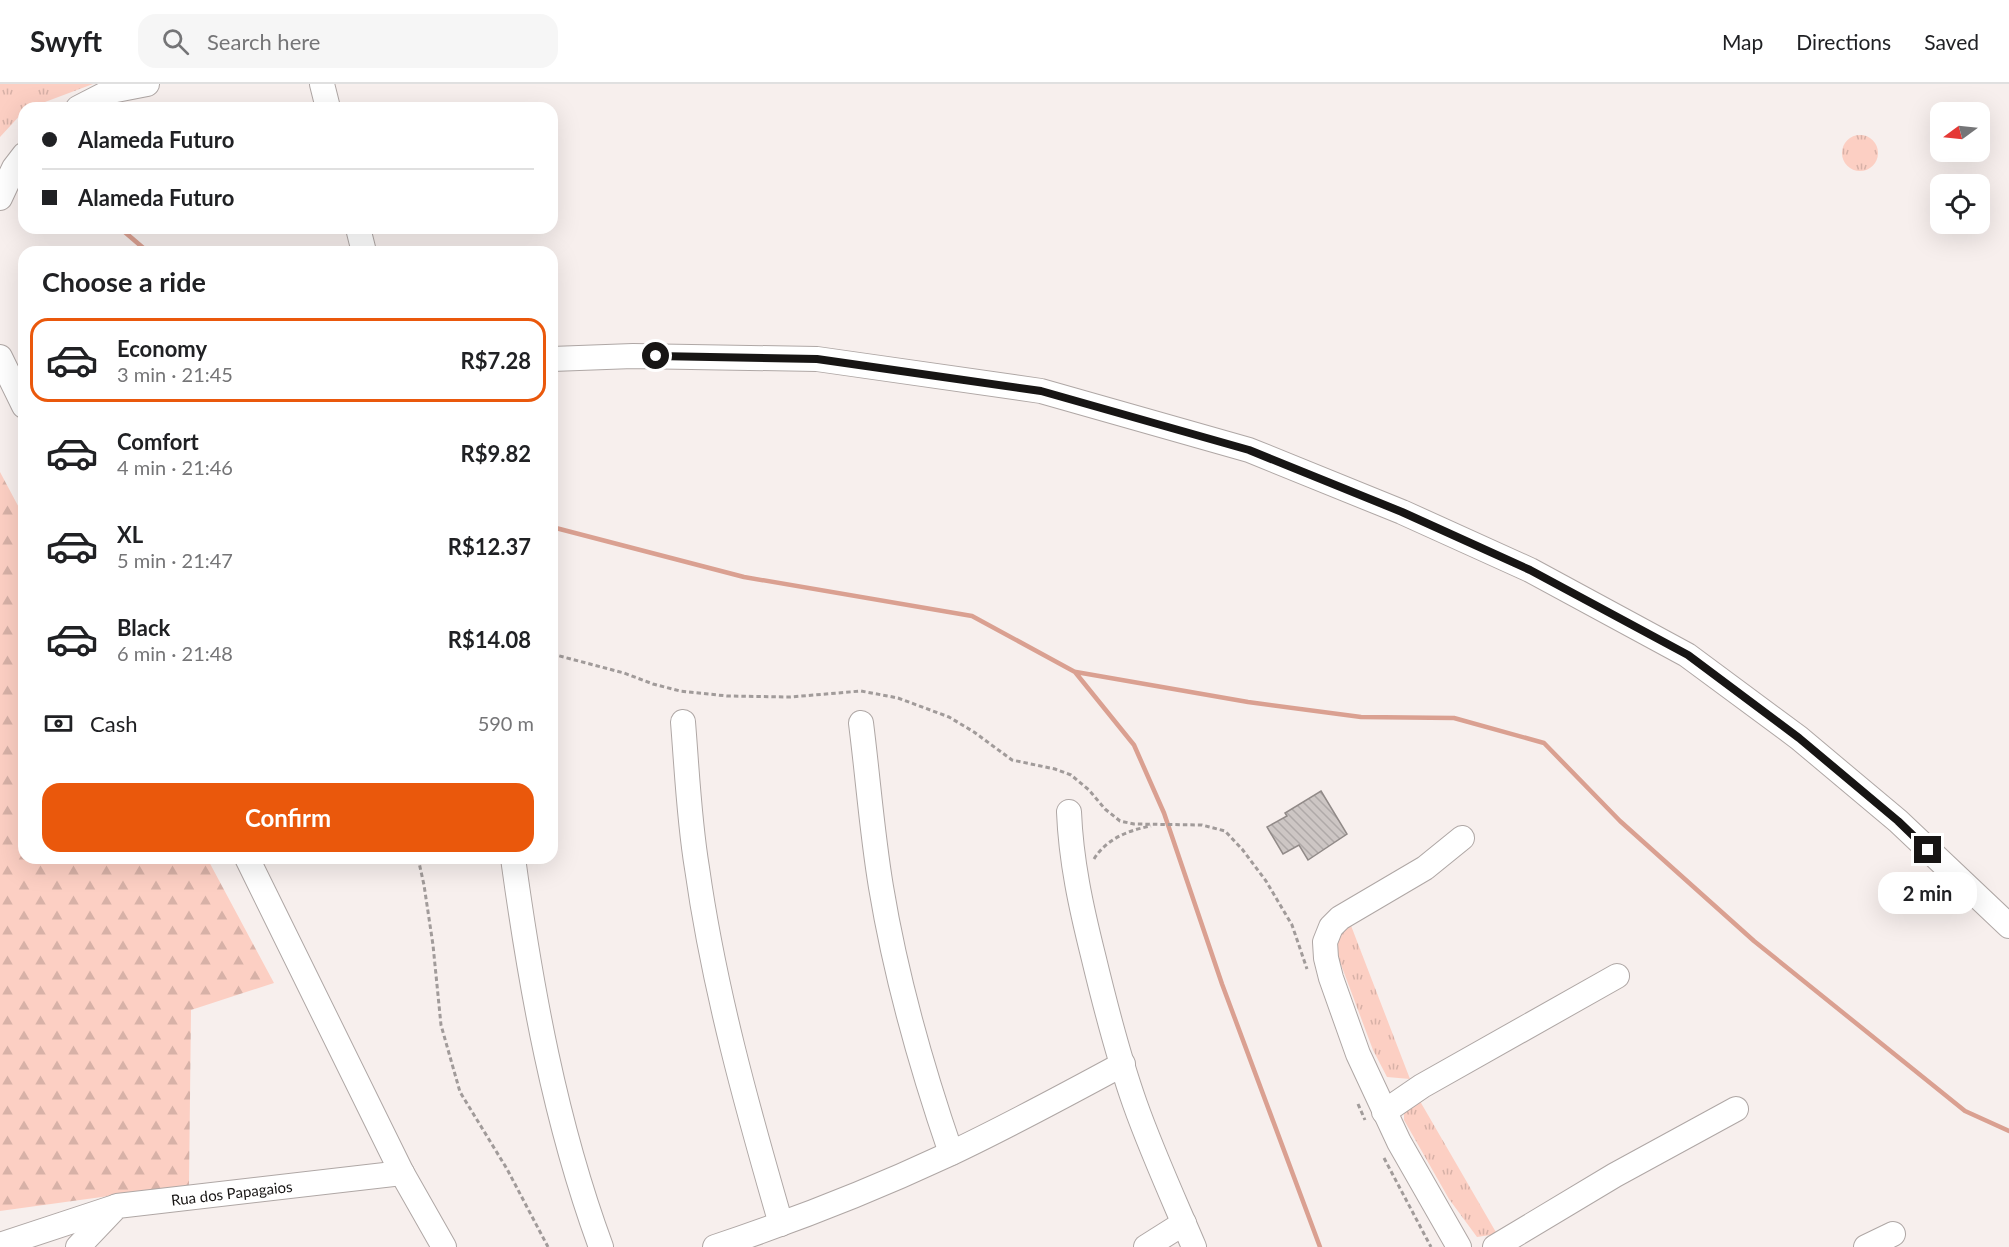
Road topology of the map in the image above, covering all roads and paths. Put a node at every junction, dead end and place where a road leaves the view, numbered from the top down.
1 (147, 84) edge
2 (322, 84) edge
3 (90, 102) edge
4 (326, 102) edge
5 (18, 163) edge
6 (0, 198) edge
7 (0, 357) edge
8 (558, 359) edge
9 (18, 393) edge
10 (683, 722) dead end
11 (861, 723) dead end
12 (1069, 812) dead end
13 (1462, 838) dead end
14 (250, 864) edge
15 (419, 864) edge
16 (514, 864) edge
17 (1092, 864) dead end
18 (2009, 926) edge
19 (1309, 975) dead end
20 (1617, 976) dead end
21 (1123, 1064) junction
22 (1355, 1098) dead end
23 (1736, 1109) dead end
24 (1376, 1119) junction
25 (951, 1153) junction
26 (1383, 1158) dead end
27 (402, 1173) junction
28 (117, 1206) junction
29 (1184, 1223) junction
30 (781, 1224) junction
31 (0, 1226) edge
32 (47, 1230) junction
33 (1893, 1234) dead end
34 (0, 1245) edge
35 (439, 1245) edge
36 (78, 1246) edge
37 (548, 1247) edge
38 (601, 1247) edge
39 (715, 1247) edge
40 (1146, 1247) edge
41 (1194, 1247) edge
42 (1431, 1247) edge
43 (1459, 1247) edge
44 (1495, 1247) edge
45 (1866, 1247) edge

1 - 3 street
2 - 4 street
5 - 6 street
7 - 9 street
8 - 18 street
10 - 30 street
11 - 25 street
12 - 21 street
13 - 24 street
14 - 27 street
15 - 37 path
16 - 38 street
17 - 19 path
20 - 24 street
21 - 25 street
21 - 29 street
22 - 24 path
23 - 44 street
24 - 43 street
25 - 30 street
26 - 42 path
27 - 28 street, Rua dos Papagaios
27 - 35 street
28 - 32 street, Rua dos Papagaios
28 - 36 street
29 - 40 street
29 - 41 street
30 - 39 street
31 - 32 street
32 - 34 street, Rua dos Papagaios
33 - 45 street

